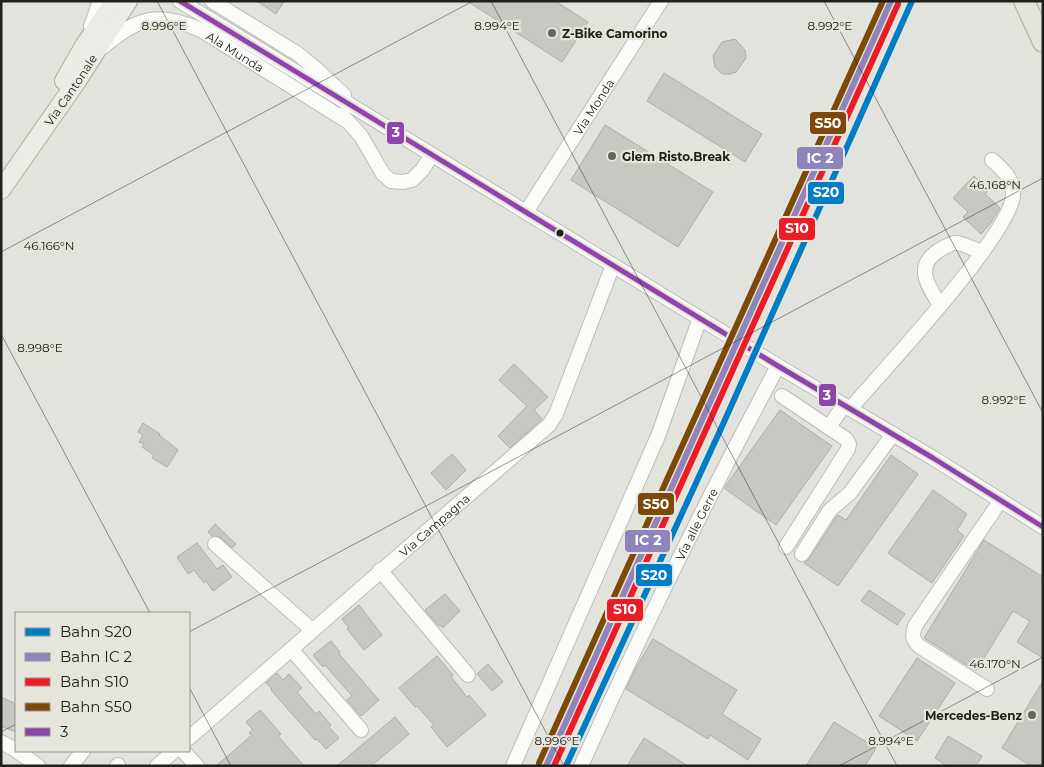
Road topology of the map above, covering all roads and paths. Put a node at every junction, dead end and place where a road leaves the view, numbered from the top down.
1 (100, 1) edge
2 (180, 1) edge
3 (212, 1) edge
4 (661, 1) edge
5 (1024, 1) edge
6 (124, 2) edge
7 (1043, 42) edge
8 (88, 51) junction
9 (310, 81) junction
10 (361, 111) junction
11 (347, 121) junction
12 (432, 155) junction
13 (992, 160) dead end
14 (1, 190) edge
15 (526, 212) junction
16 (982, 252) junction
17 (613, 265) junction
18 (940, 304) junction
19 (700, 318) junction
20 (778, 366) junction
21 (782, 396) dead end
22 (847, 407) junction
23 (829, 427) junction
24 (893, 434) junction
25 (1001, 500) junction
26 (1043, 527) edge
27 (215, 544) dead end
28 (786, 547) dead end
29 (802, 554) dead end
30 (380, 570) junction
31 (312, 630) junction
32 (290, 649) junction
33 (468, 675) dead end
34 (987, 690) dead end
35 (362, 730) dead end
36 (190, 737) edge
37 (1, 742) edge
38 (15, 750) edge
39 (19, 752) edge
40 (82, 752) edge
41 (173, 752) edge
42 (184, 752) edge
43 (36, 759) edge
44 (71, 766) edge
45 (158, 766) edge
46 (197, 766) edge
47 (513, 766) edge
48 (581, 766) edge

1 - 8 street
2 - 9 street, Ala Munda
3 - 10 street, Ala Munda
4 - 15 street, Via Monda
5 - 7 highway
6 - 8 main road, Via Cantonale
8 - 11 street, Ala Munda
8 - 14 main road, Via Cantonale
9 - 10 street, Ala Munda
9 - 11 street, Ala Munda
10 - 12 street, Ala Munda
11 - 12 street, Ala Munda
12 - 15 street, Ala Munda
13 - 16 street
15 - 17 street, Ala Munda
16 - 18 street
16 - 18 street
17 - 19 street, Ala Munda
17 - 30 street, Via Campagna
18 - 22 street
19 - 20 street, Ala Munda
19 - 47 street
20 - 22 street, Ala Munda
20 - 48 street, Via alle Gerre
21 - 23 street
22 - 23 street
22 - 24 street, Ala Munda
23 - 28 street
24 - 25 street, Ala Munda
24 - 29 street
25 - 26 street, Ala Munda
25 - 34 street
27 - 31 street
30 - 31 street, Via Campagna
30 - 33 street
31 - 32 street, Via Campagna
32 - 35 street
32 - 36 street, Via Campagna
37 - 38 street
39 - 43 street
40 - 44 street
41 - 45 street
42 - 46 street

